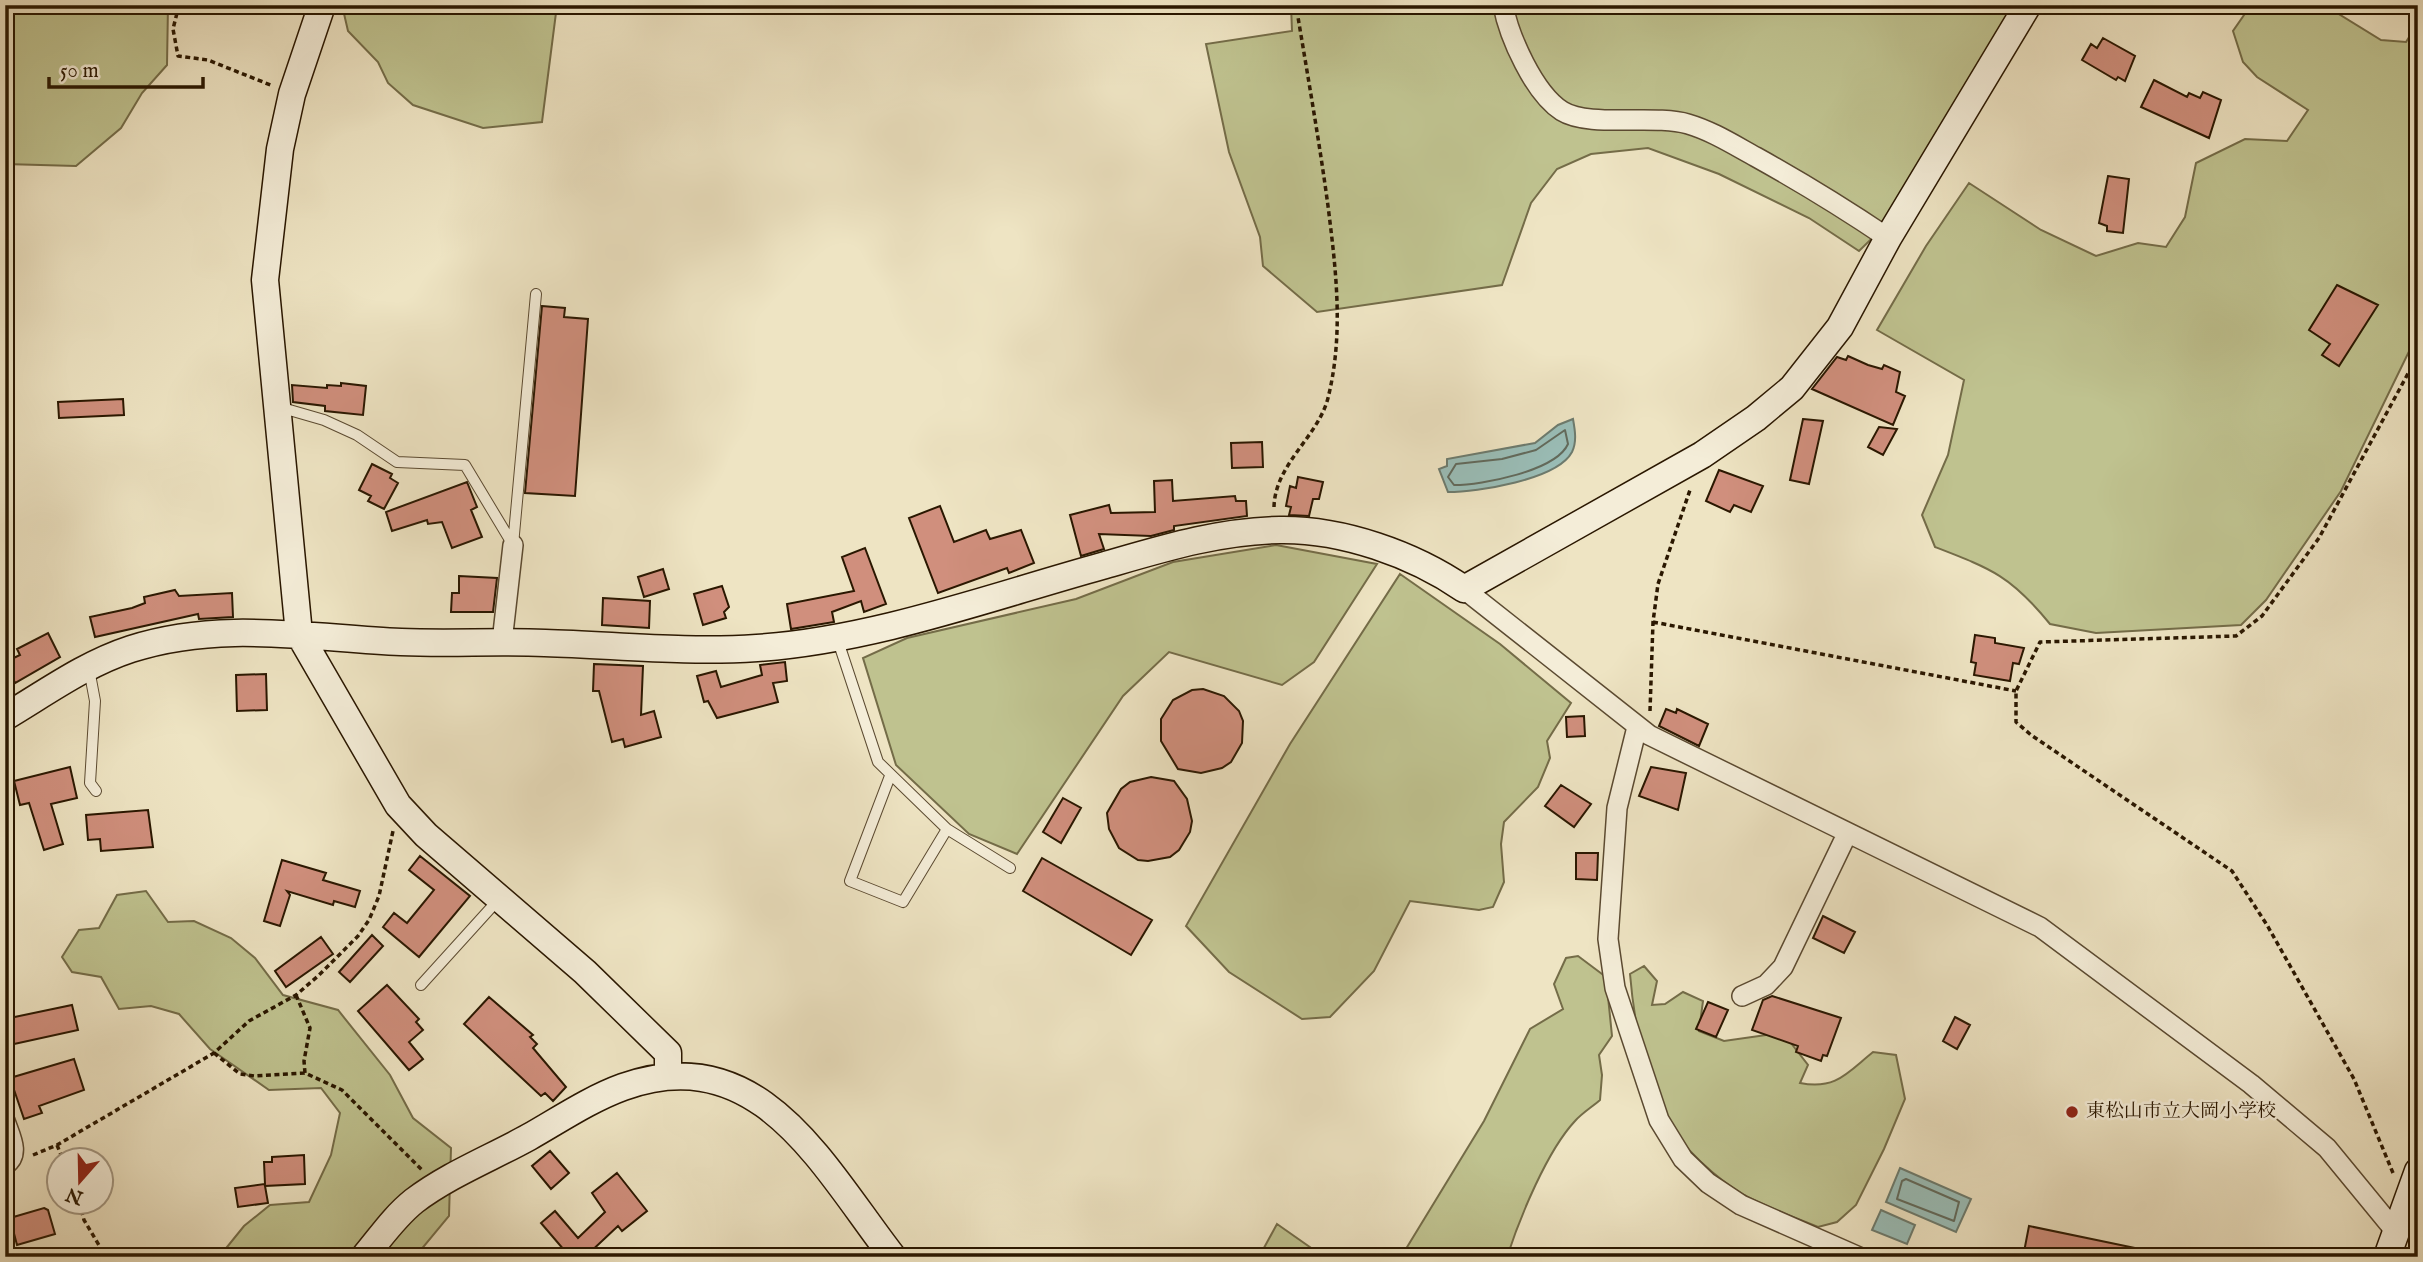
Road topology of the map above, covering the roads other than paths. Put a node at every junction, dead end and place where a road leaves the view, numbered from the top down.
1 (322, 5) edge
2 (1503, 5) edge
3 (2028, 5) edge
4 (1888, 238) junction
5 (536, 294) dead end
6 (276, 406) junction
7 (513, 545) junction
8 (1464, 589) junction
9 (299, 634) junction
10 (837, 637) junction
11 (502, 642) junction
12 (88, 666) junction
13 (5, 717) edge
14 (1643, 731) junction
15 (890, 776) junction
16 (96, 791) dead end
17 (947, 829) junction
18 (1847, 834) junction
19 (1010, 868) dead end
20 (500, 898) junction
21 (421, 985) dead end
22 (1742, 996) dead end
23 (668, 1076) junction
24 (5, 1121) edge
25 (9, 1160) edge
26 (2418, 1171) edge
27 (2390, 1250) edge
28 (364, 1257) edge
29 (893, 1257) edge
30 (1859, 1257) edge

1 - 6 street
2 - 4 street
3 - 4 street
4 - 8 street
5 - 7 lane
6 - 7 lane
6 - 9 street
7 - 11 street
8 - 10 street
8 - 14 street
9 - 11 street
9 - 12 street
9 - 20 street
10 - 11 street
10 - 15 lane
12 - 13 street
12 - 16 lane
14 - 18 street
14 - 30 street
15 - 17 lane
15 - 17 lane
17 - 19 lane
18 - 22 street
18 - 27 street
20 - 21 lane
20 - 23 street
23 - 28 street
23 - 29 street
24 - 25 street
26 - 27 street

